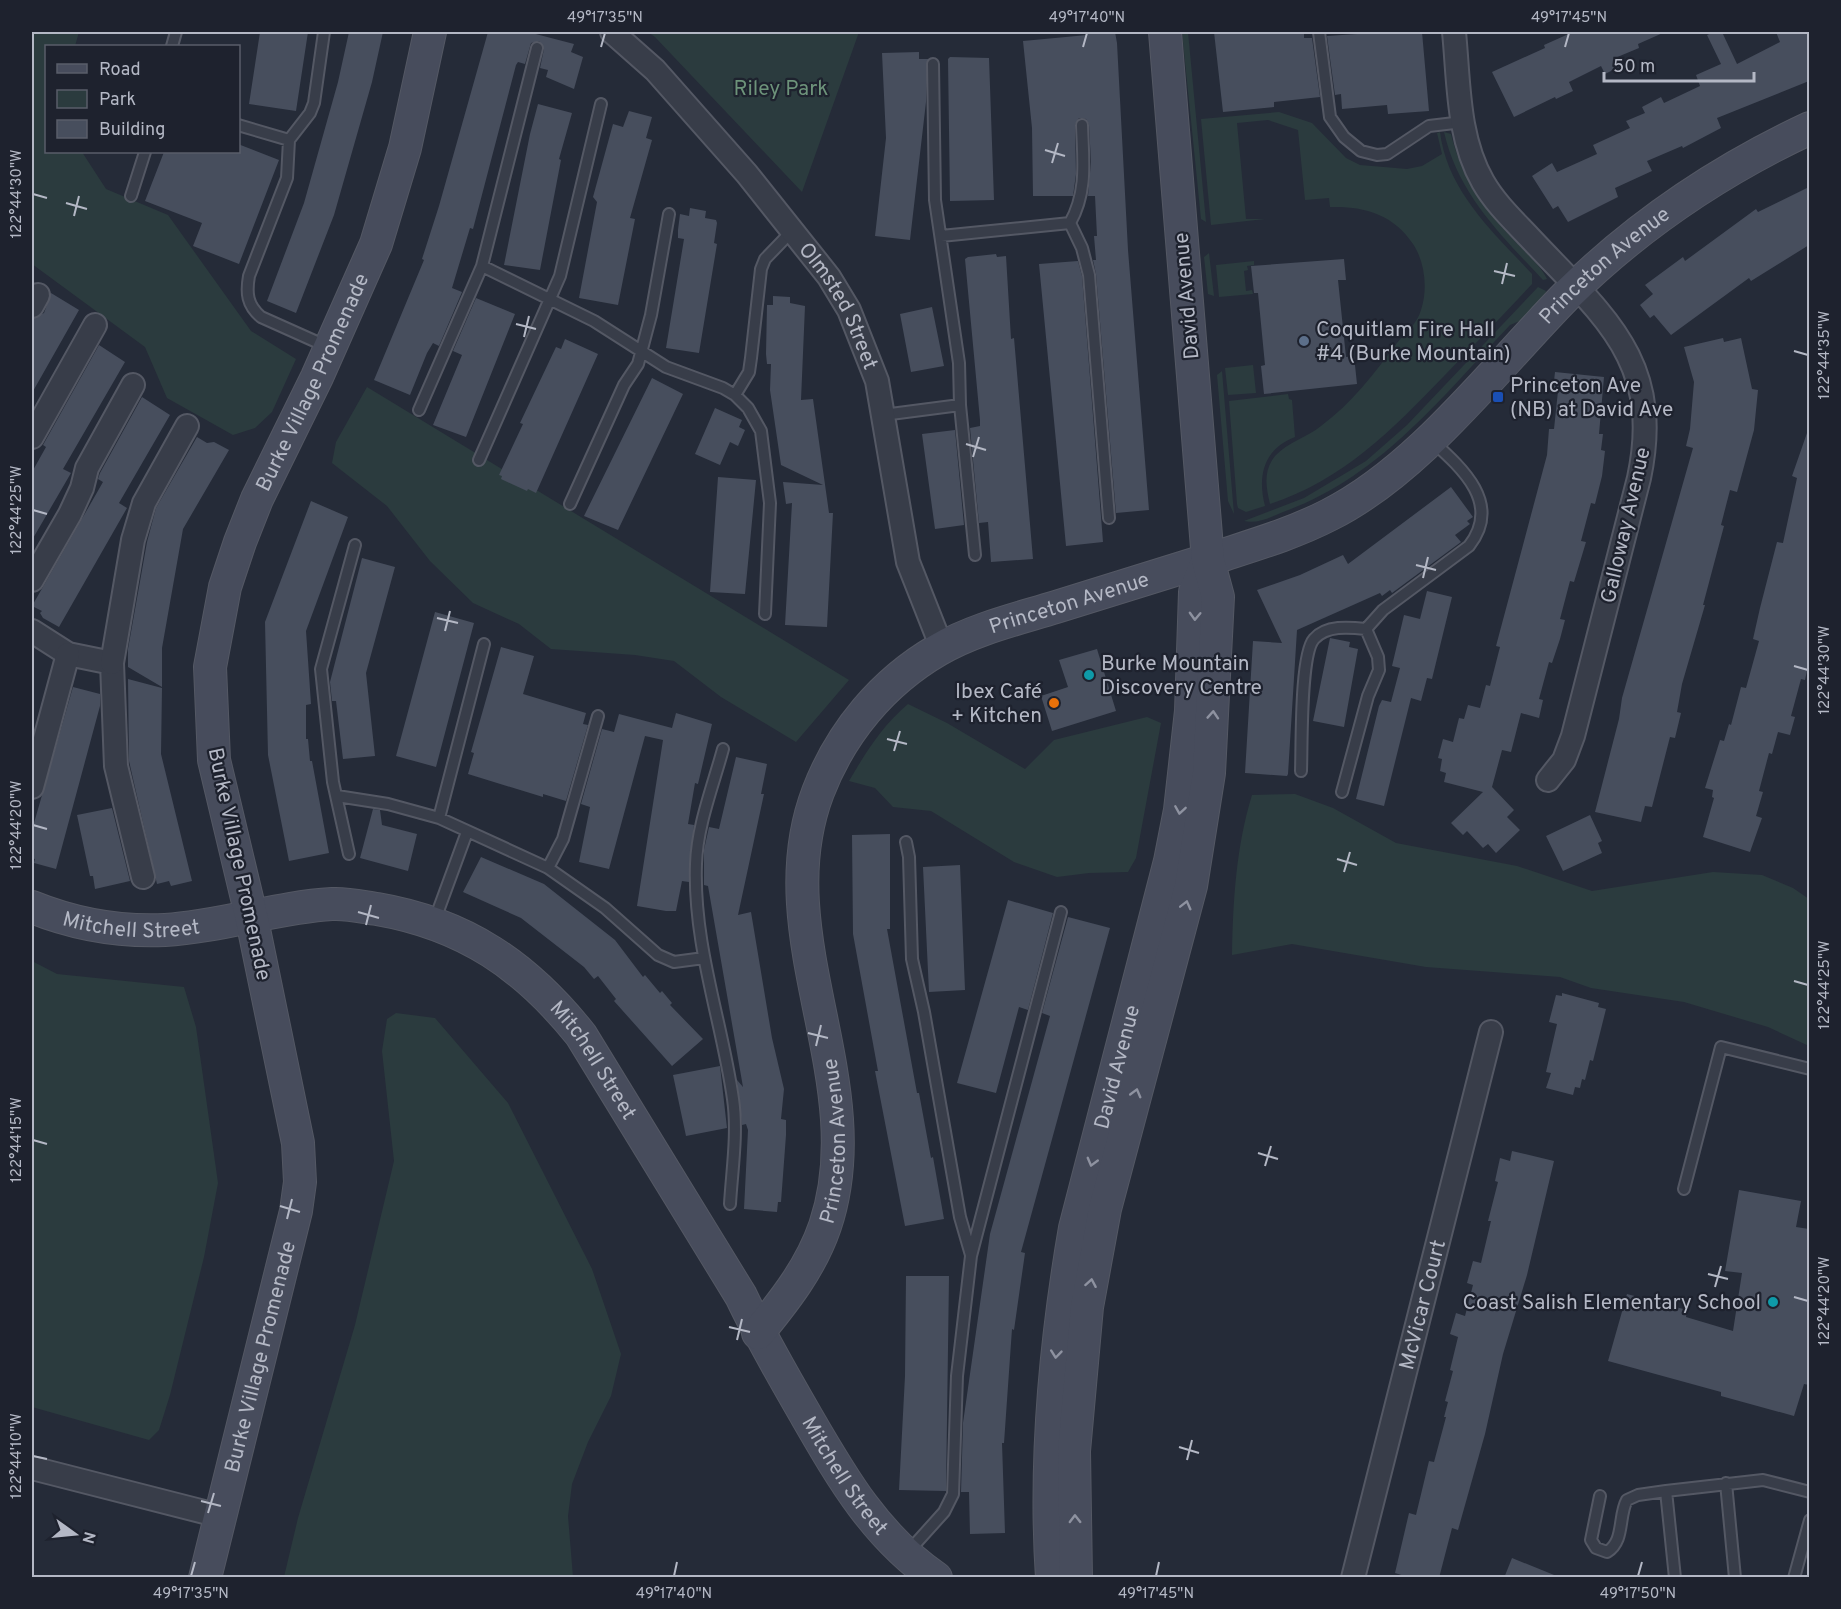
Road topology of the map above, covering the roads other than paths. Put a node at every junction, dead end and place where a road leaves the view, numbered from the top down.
1 (324, 32) edge
2 (430, 32) edge
3 (612, 32) edge
4 (1165, 32) edge
5 (1320, 32) edge
6 (1459, 32) edge
7 (537, 48) dead end
8 (933, 64) dead end
9 (601, 104) dead end
10 (1463, 122) junction
11 (1082, 124) dead end
12 (240, 126) edge
13 (1809, 128) edge
14 (289, 140) junction
15 (145, 153) edge
16 (131, 196) dead end
17 (669, 214) dead end
18 (1070, 223) junction
19 (792, 231) junction
20 (941, 236) junction
21 (482, 266) junction
22 (1576, 287) junction
23 (551, 302) junction
24 (95, 325) dead end
25 (330, 348) junction
26 (641, 353) junction
27 (133, 385) dead end
28 (735, 395) junction
29 (960, 405) junction
30 (419, 410) dead end
31 (883, 415) junction
32 (188, 426) dead end
33 (32, 437) edge
34 (1430, 439) junction
35 (479, 460) dead end
36 (570, 504) dead end
37 (1109, 518) dead end
38 (354, 544) dead end
39 (975, 555) dead end
40 (1208, 560) junction
41 (32, 580) edge
42 (765, 614) dead end
43 (1366, 629) junction
44 (32, 631) edge
45 (484, 644) dead end
46 (942, 648) junction
47 (68, 654) junction
48 (112, 663) junction
49 (598, 716) dead end
50 (723, 749) dead end
51 (1301, 771) dead end
52 (1548, 780) dead end
53 (32, 787) edge
54 (1342, 792) dead end
55 (337, 796) junction
56 (439, 818) junction
57 (467, 832) junction
58 (906, 842) dead end
59 (349, 854) dead end
60 (548, 868) junction
61 (143, 877) dead end
62 (32, 907) edge
63 (1060, 912) dead end
64 (251, 915) junction
65 (434, 922) junction
66 (704, 958) junction
67 (1491, 1032) dead end
68 (1809, 1069) edge
69 (1684, 1189) dead end
70 (730, 1204) dead end
71 (971, 1256) junction
72 (758, 1333) junction
73 (32, 1468) edge
74 (1726, 1483) junction
75 (1666, 1491) junction
76 (1809, 1492) edge
77 (1600, 1496) dead end
78 (220, 1516) junction
79 (1809, 1520) edge
80 (905, 1555) junction
81 (205, 1578) edge
82 (936, 1578) edge
83 (1052, 1578) edge
84 (1076, 1578) edge
85 (1353, 1578) edge
86 (1675, 1578) edge
87 (1735, 1578) edge
88 (1794, 1578) edge

1 - 14 lane
2 - 25 street, Burke Village Promenade
3 - 19 street, Olmsted Street
4 - 40 street, David Avenue
5 - 10 lane
6 - 10 street, Galloway Avenue
7 - 21 lane
8 - 20 lane
9 - 23 lane
10 - 22 street, Galloway Avenue
11 - 18 lane
12 - 14 lane
13 - 22 street, Princeton Avenue
14 - 25 lane
15 - 16 lane
17 - 26 lane
18 - 20 lane
18 - 37 lane
19 - 28 lane
19 - 31 street, Olmsted Street
20 - 29 lane
21 - 23 lane
21 - 30 lane
22 - 34 street, Princeton Avenue
22 - 52 street, Galloway Avenue
23 - 26 lane
23 - 35 lane
24 - 33 street
25 - 64 street, Burke Village Promenade
26 - 28 lane
26 - 36 lane
27 - 41 street
28 - 42 lane
29 - 31 lane
29 - 39 lane
31 - 46 street, Olmsted Street
32 - 48 street
34 - 40 street, Princeton Avenue
34 - 43 lane
38 - 55 lane
40 - 46 street, Princeton Avenue
40 -> 83 street, David Avenue
84 -> 40 street, David Avenue
43 - 51 lane
43 - 54 lane
44 - 47 street
45 - 56 lane
46 - 72 street, Princeton Avenue
47 - 48 street
47 - 53 street
48 - 61 street
49 - 60 lane
50 - 66 lane
55 - 56 lane
55 - 59 lane
56 - 57 lane
57 - 60 lane
57 - 65 lane
58 - 71 lane
60 - 66 lane
62 - 64 street, Mitchell Street
63 - 71 lane
64 - 65 street, Mitchell Street
64 - 78 street, Burke Village Promenade
65 - 72 street, Mitchell Street
66 - 70 lane
67 - 85 street, McVicar Court
68 - 69 lane
71 - 80 lane
72 - 80 street, Mitchell Street
73 - 78 street
74 - 75 lane
74 - 76 lane
74 - 87 lane
75 - 77 lane
75 - 86 lane
78 - 81 street, Burke Village Promenade
79 - 88 lane
80 - 82 street, Mitchell Street

